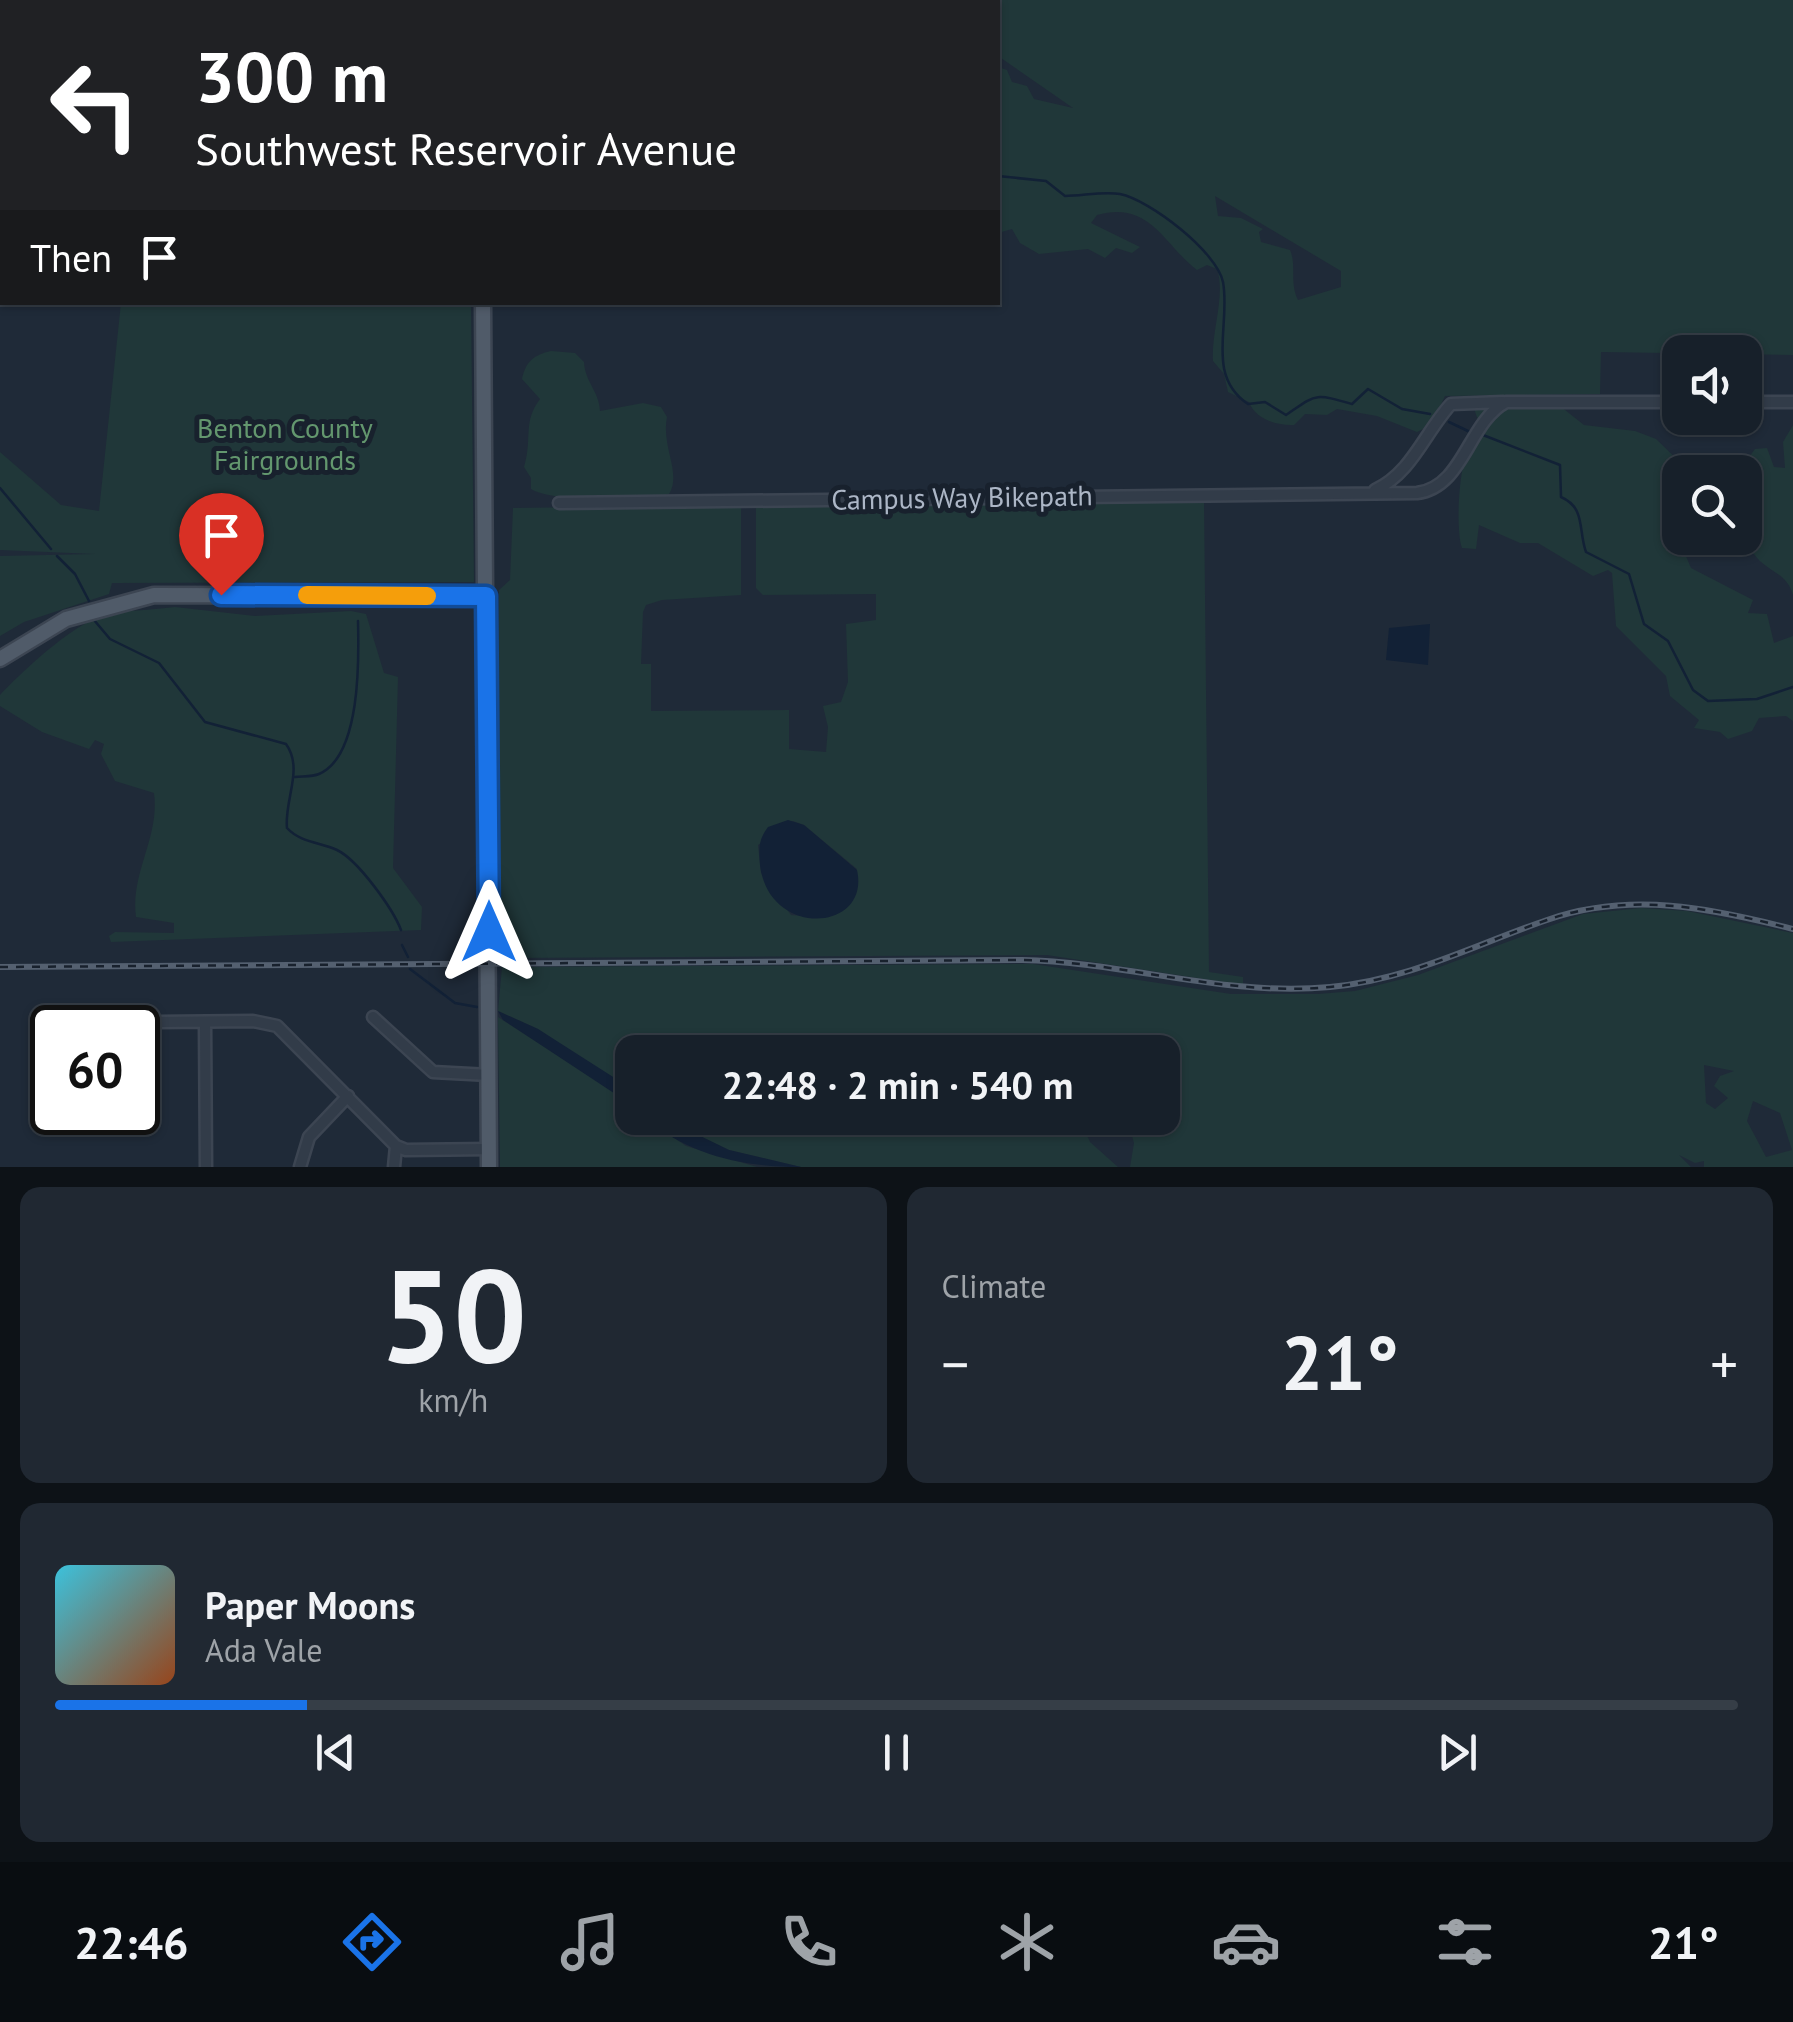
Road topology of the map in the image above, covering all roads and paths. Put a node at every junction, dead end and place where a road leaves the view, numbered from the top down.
1 (483, 305) edge
2 (1506, 402) junction
3 (1662, 402) edge
4 (1762, 402) edge
5 (1793, 402) edge
6 (1364, 493) junction
7 (559, 503) dead end
8 (486, 596) junction
9 (0, 659) edge
10 (373, 1017) dead end
11 (160, 1022) edge
12 (206, 1022) junction
13 (490, 1075) junction
14 (348, 1096) junction
15 (396, 1146) junction
16 (490, 1149) junction
17 (206, 1167) edge
18 (300, 1167) edge
19 (394, 1167) edge
20 (490, 1167) edge

1 - 8 main road
2 - 3 street
2 - 6 street
2 - 6 street, Campus Way Bikepath
4 - 5 street
6 - 7 street, Campus Way Bikepath
8 - 9 main road
8 - 13 main road
10 - 13 street
11 - 12 street
12 - 14 street
12 - 17 street
13 - 16 main road
14 - 15 street
14 - 18 street
15 - 16 street
15 - 19 street
16 - 20 main road

